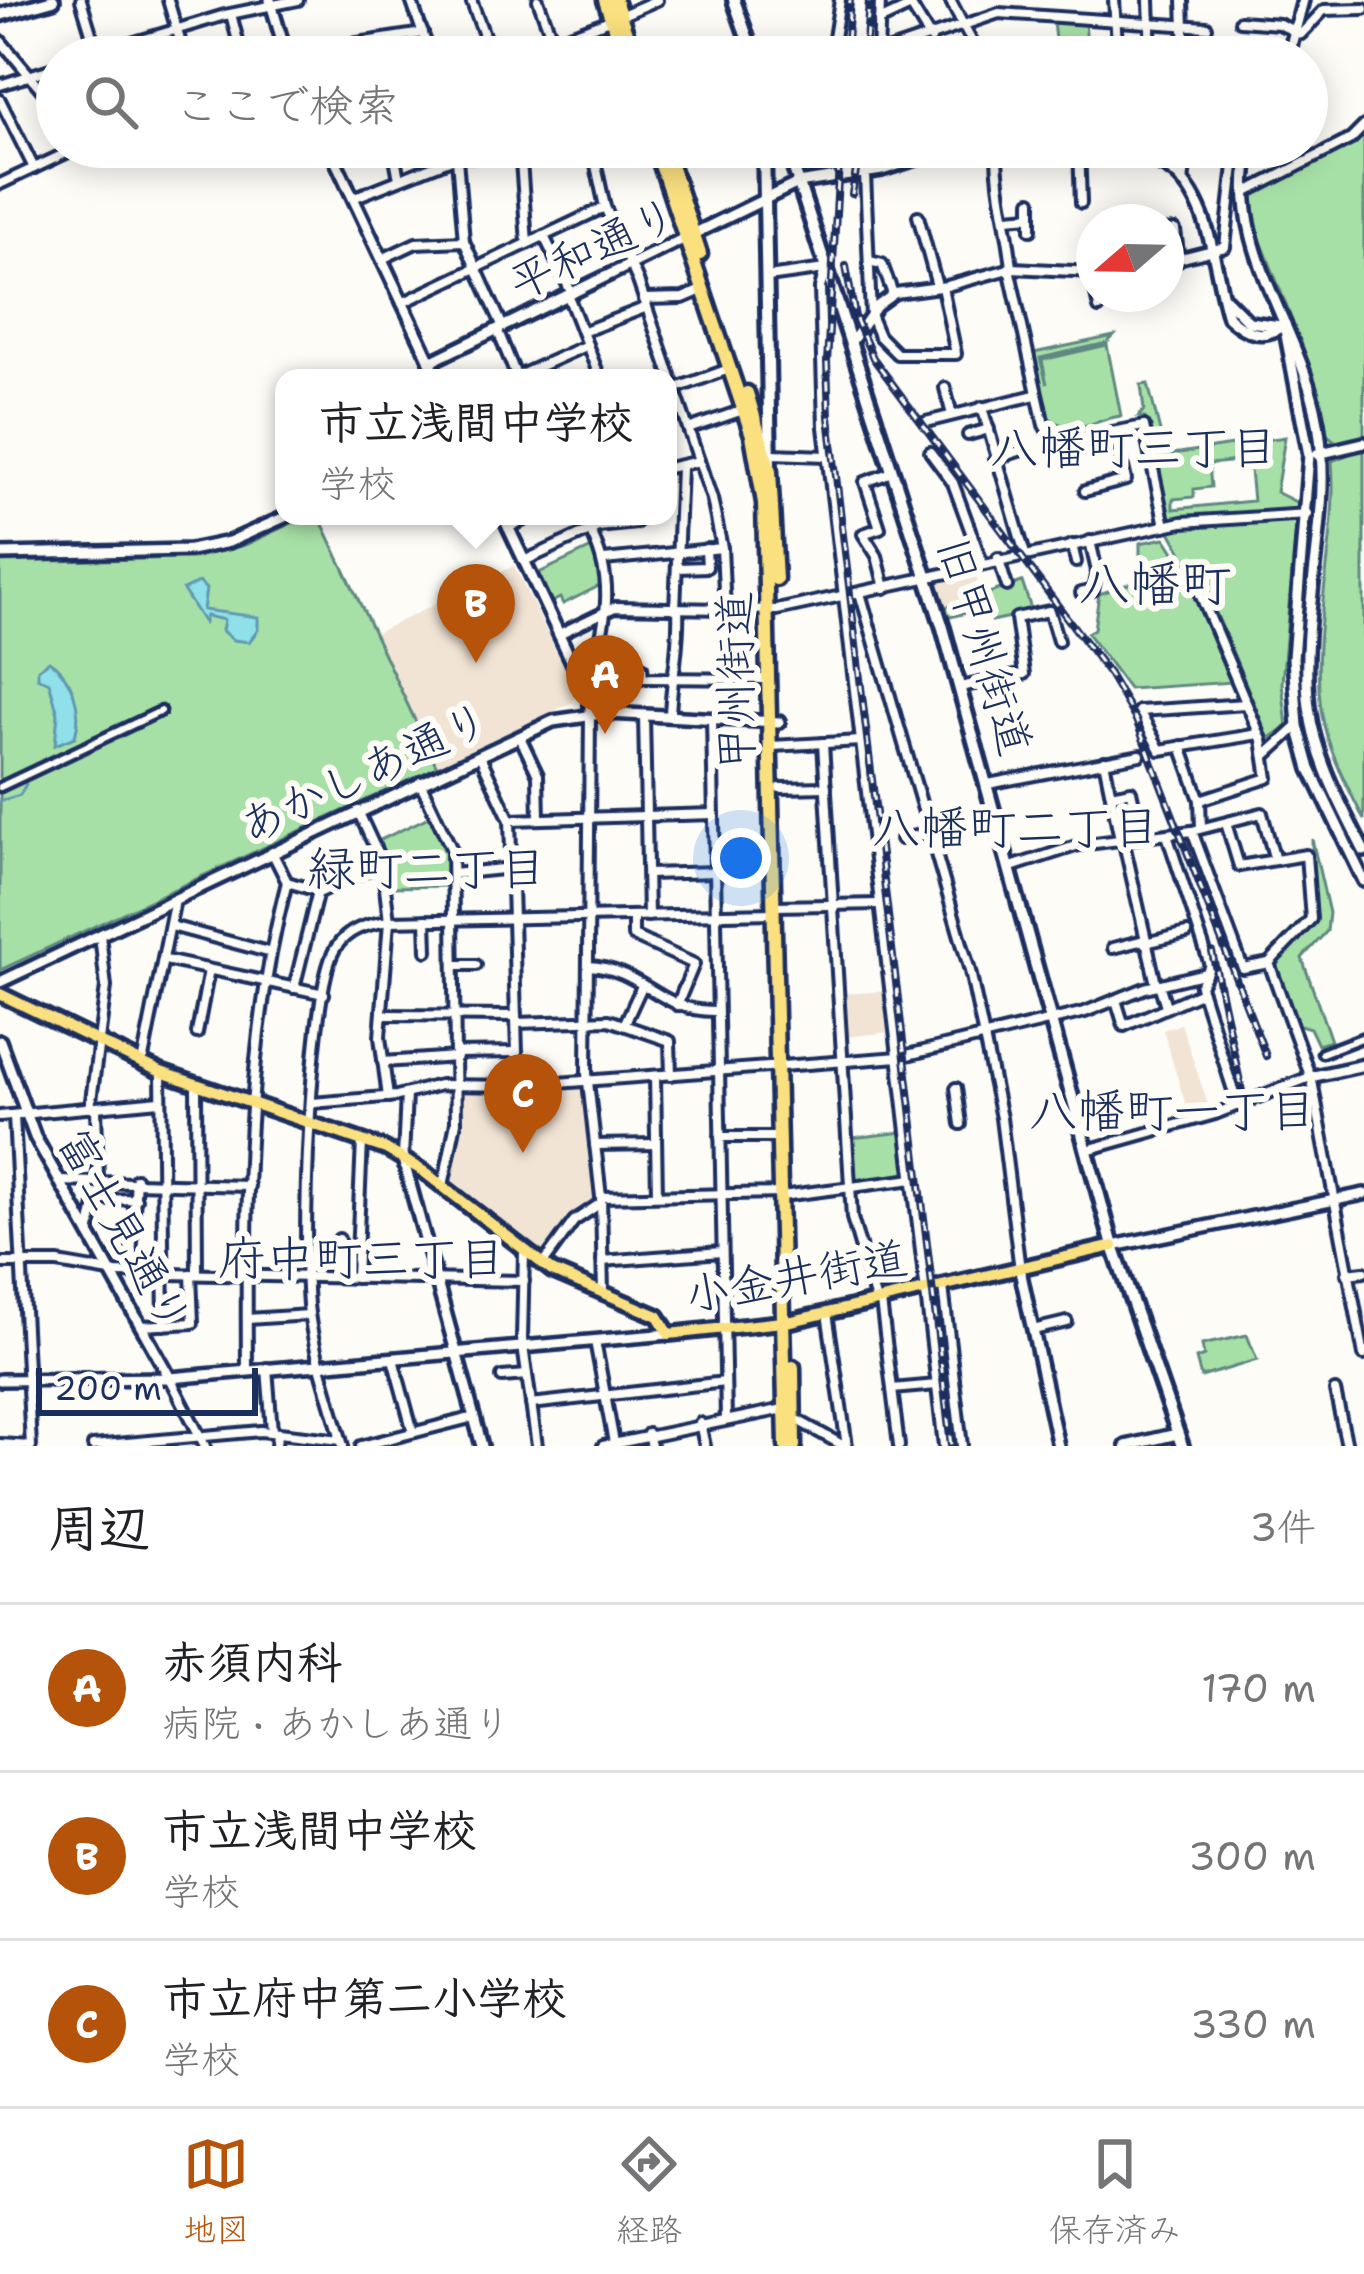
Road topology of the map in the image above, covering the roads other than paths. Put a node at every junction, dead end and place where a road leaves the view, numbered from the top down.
1 (52, 0) edge
2 (81, 0) edge
3 (168, 0) edge
4 (298, 0) edge
5 (411, 0) edge
6 (471, 0) edge
7 (538, 0) edge
8 (605, 0) edge
9 (615, 0) edge
10 (734, 0) edge
11 (840, 0) edge
12 (880, 0) edge
13 (950, 0) edge
14 (1005, 0) edge
15 (1114, 0) edge
16 (1149, 0) edge
17 (1183, 0) edge
18 (1304, 0) edge
19 (652, 1) edge
20 (271, 4) edge
21 (1364, 9) edge
22 (231, 14) junction
23 (1009, 14) junction
24 (0, 15) edge
25 (616, 18) junction
26 (1240, 20) dead end
27 (879, 21) junction
28 (1115, 21) junction
29 (1149, 23) junction
30 (1184, 26) junction
31 (1207, 27) dead end
32 (967, 28) junction
33 (177, 29) junction
34 (422, 33) junction
35 (1296, 33) junction
36 (92, 36) edge
37 (156, 36) edge
38 (179, 36) edge
39 (237, 36) edge
40 (280, 36) edge
41 (403, 36) edge
42 (423, 36) edge
43 (484, 36) edge
44 (551, 36) edge
45 (567, 36) edge
46 (620, 36) edge
47 (624, 36) edge
48 (747, 36) edge
49 (834, 36) edge
50 (879, 36) edge
51 (929, 36) edge
52 (941, 36) edge
53 (971, 36) edge
54 (1116, 36) edge
55 (1150, 36) edge
56 (1184, 36) edge
57 (1295, 36) edge
58 (0, 40) edge
59 (36, 73) edge
60 (29, 75) junction
61 (36, 83) edge
62 (0, 85) edge
63 (0, 100) edge
64 (1364, 126) edge
65 (1328, 151) edge
66 (34, 168) joint
67 (338, 168) edge
68 (397, 168) edge
69 (423, 168) edge
70 (459, 168) edge
71 (522, 168) edge
72 (598, 168) edge
73 (666, 168) edge
74 (765, 168) edge
75 (793, 168) edge
76 (878, 168) edge
77 (888, 168) edge
78 (997, 168) edge
79 (1080, 168) edge
80 (1165, 168) edge
81 (1185, 168) edge
82 (1234, 168) edge
83 (1247, 168) edge
84 (1295, 168) edge
85 (878, 171) junction
86 (865, 173) junction
87 (399, 179) junction
88 (798, 183) junction
89 (1183, 183) junction
90 (0, 184) edge
91 (1244, 194) junction
92 (352, 198) junction
93 (1031, 201) dead end
94 (766, 202) junction
95 (1081, 203) dead end
96 (605, 207) junction
97 (918, 215) dead end
98 (1031, 216) junction
99 (1007, 218) junction
100 (1031, 230) dead end
101 (544, 236) junction
102 (690, 238) junction
103 (464, 241) junction
104 (527, 243) junction
105 (1214, 252) junction
106 (382, 259) junction
107 (1184, 259) edge
108 (869, 261) junction
109 (630, 266) junction
110 (476, 268) junction
111 (1010, 268) junction
112 (825, 269) junction
113 (1076, 271) edge
114 (767, 277) junction
115 (939, 286) junction
116 (704, 289) junction
117 (892, 294) junction
118 (570, 295) junction
119 (402, 303) junction
120 (645, 303) junction
121 (871, 317) junction
122 (1283, 325) junction
123 (500, 328) junction
124 (582, 332) junction
125 (850, 344) junction
126 (587, 345) junction
127 (430, 362) junction
128 (434, 369) edge
129 (513, 369) edge
130 (535, 369) edge
131 (597, 369) edge
132 (667, 369) edge
133 (731, 369) junction
134 (1304, 369) junction
135 (677, 388) edge
136 (945, 388) dead end
137 (1035, 395) junction
138 (757, 405) junction
139 (982, 407) junction
140 (677, 410) edge
141 (952, 415) junction
142 (1305, 421) junction
143 (926, 422) dead end
144 (688, 429) junction
145 (989, 429) junction
146 (1115, 432) junction
147 (968, 435) dead end
148 (1364, 443) edge
149 (1022, 449) dead end
150 (930, 452) dead end
151 (772, 454) junction
152 (1321, 454) junction
153 (827, 455) junction
154 (1309, 455) junction
155 (995, 459) junction
156 (699, 461) junction
157 (677, 468) edge
158 (681, 468) junction
159 (770, 471) junction
160 (894, 472) junction
161 (677, 489) edge
162 (1085, 491) dead end
163 (1308, 514) junction
164 (275, 521) edge
165 (506, 525) edge
166 (514, 525) edge
167 (587, 525) edge
168 (623, 525) edge
169 (676, 525) edge
170 (1165, 526) junction
171 (508, 528) junction
172 (590, 530) junction
173 (1090, 541) junction
174 (1072, 545) junction
175 (722, 548) junction
176 (706, 549) junction
177 (680, 551) junction
178 (0, 554) edge
179 (1024, 554) junction
180 (998, 558) junction
181 (604, 560) junction
182 (524, 561) junction
183 (982, 562) junction
184 (1076, 562) dead end
185 (678, 568) junction
186 (1191, 573) dead end
187 (928, 578) junction
188 (1007, 586) dead end
189 (885, 588) junction
190 (860, 592) junction
191 (1081, 593) dead end
192 (844, 596) junction
193 (610, 609) junction
194 (676, 609) junction
195 (725, 610) junction
196 (773, 610) junction
197 (559, 634) junction
198 (1058, 641) dead end
199 (576, 671) junction
200 (671, 678) junction
201 (771, 680) junction
202 (960, 687) junction
203 (1246, 704) junction
204 (160, 711) dead end
205 (608, 713) junction
206 (590, 714) junction
207 (644, 715) junction
208 (670, 716) junction
209 (712, 718) junction
210 (776, 722) junction
211 (1298, 726) junction
212 (1259, 734) junction
213 (519, 735) junction
214 (860, 741) junction
215 (823, 743) junction
216 (776, 746) junction
217 (1181, 746) junction
218 (479, 754) junction
219 (1140, 755) dead end
220 (1265, 756) junction
221 (1104, 761) junction
222 (420, 782) junction
223 (988, 784) junction
224 (0, 787) edge
225 (826, 787) junction
226 (781, 788) junction
227 (1111, 795) junction
228 (1200, 800) junction
229 (358, 811) junction
230 (1136, 813) dead end
231 (714, 814) junction
232 (646, 815) junction
233 (589, 817) junction
234 (539, 818) junction
235 (510, 820) junction
236 (1226, 823) junction
237 (1197, 830) junction
238 (931, 833) junction
239 (1168, 835) junction
240 (901, 839) dead end
241 (1122, 839) junction
242 (1364, 851) edge
243 (272, 852) junction
244 (1274, 857) junction
245 (382, 863) junction
246 (1011, 867) junction
247 (512, 868) junction
248 (715, 872) junction
249 (453, 874) junction
250 (648, 874) junction
251 (1364, 881) edge
252 (286, 882) junction
253 (318, 891) junction
254 (176, 897) junction
255 (880, 904) junction
256 (833, 905) junction
257 (778, 908) junction
258 (716, 914) junction
259 (633, 916) junction
260 (649, 916) junction
261 (515, 918) junction
262 (589, 918) junction
263 (426, 920) junction
264 (454, 920) junction
265 (389, 921) junction
266 (171, 926) junction
267 (100, 933) junction
268 (1186, 933) dead end
269 (1144, 942) junction
270 (1113, 947) dead end
271 (427, 951) dead end
272 (268, 952) junction
273 (500, 959) dead end
274 (515, 959) junction
275 (165, 960) junction
276 (1269, 963) junction
277 (455, 965) junction
278 (476, 965) dead end
279 (588, 966) junction
280 (209, 970) junction
281 (1206, 973) junction
282 (0, 982) edge
283 (265, 982) junction
284 (1157, 984) junction
285 (642, 986) junction
286 (294, 988) junction
287 (1202, 992) junction
288 (0, 994) edge
289 (324, 994) junction
290 (1115, 1000) junction
291 (677, 1005) junction
292 (1166, 1006) junction
293 (718, 1011) junction
294 (383, 1015) junction
295 (456, 1017) junction
296 (516, 1019) junction
297 (587, 1021) junction
298 (1051, 1021) junction
299 (625, 1023) junction
300 (197, 1033) dead end
301 (1364, 1037) edge
302 (986, 1038) junction
303 (0, 1041) edge
304 (99, 1042) junction
305 (517, 1052) junction
306 (1322, 1053) dead end
307 (457, 1055) junction
308 (899, 1057) junction
309 (383, 1062) junction
310 (843, 1062) junction
311 (142, 1063) junction
312 (783, 1063) junction
313 (1364, 1065) edge
314 (161, 1072) junction
315 (719, 1073) junction
316 (671, 1075) junction
317 (655, 1076) junction
318 (1310, 1077) junction
319 (587, 1078) junction
320 (457, 1084) junction
321 (196, 1085) junction
322 (518, 1086) junction
323 (956, 1088) dead end
324 (406, 1094) junction
325 (388, 1097) junction
326 (160, 1101) junction
327 (249, 1103) junction
328 (311, 1103) junction
329 (1238, 1106) junction
330 (93, 1108) junction
331 (19, 1115) junction
332 (0, 1116) edge
333 (309, 1122) junction
334 (961, 1124) dead end
335 (720, 1137) junction
336 (781, 1137) junction
337 (362, 1140) junction
338 (595, 1144) junction
339 (656, 1144) junction
340 (1087, 1150) junction
341 (404, 1159) junction
342 (136, 1179) junction
343 (913, 1179) junction
344 (59, 1180) junction
345 (98, 1180) junction
346 (163, 1180) junction
347 (199, 1181) junction
348 (249, 1186) junction
349 (443, 1186) junction
350 (850, 1186) junction
351 (721, 1194) junction
352 (1364, 1194) edge
353 (784, 1195) junction
354 (657, 1196) junction
355 (136, 1199) junction
356 (601, 1200) junction
357 (1333, 1200) junction
358 (89, 1234) junction
359 (339, 1239) dead end
360 (1113, 1246) junction
361 (524, 1252) junction
362 (722, 1252) junction
363 (602, 1261) junction
364 (25, 1262) junction
365 (0, 1263) edge
366 (542, 1265) junction
367 (1020, 1270) junction
368 (110, 1271) junction
369 (1364, 1272) edge
370 (130, 1273) junction
371 (165, 1274) junction
372 (194, 1274) junction
373 (246, 1274) junction
374 (1347, 1274) junction
375 (306, 1275) junction
376 (337, 1277) junction
377 (356, 1278) junction
378 (435, 1281) junction
379 (524, 1281) junction
380 (943, 1287) junction
381 (925, 1291) junction
382 (603, 1295) junction
383 (879, 1302) junction
384 (827, 1313) junction
385 (309, 1315) junction
386 (247, 1319) junction
387 (788, 1322) junction
388 (1067, 1322) dead end
389 (164, 1325) junction
390 (142, 1326) junction
391 (724, 1329) junction
392 (1033, 1330) junction
393 (669, 1334) junction
394 (595, 1341) junction
395 (523, 1348) junction
396 (457, 1355) junction
397 (1364, 1355) edge
398 (393, 1360) junction
399 (320, 1364) junction
400 (268, 1368) junction
401 (247, 1370) junction
402 (526, 1375) junction
403 (502, 1377) dead end
404 (30, 1378) junction
405 (170, 1378) junction
406 (0, 1380) edge
407 (725, 1382) junction
408 (937, 1385) junction
409 (892, 1389) junction
410 (1335, 1391) dead end
411 (606, 1396) junction
412 (531, 1404) junction
413 (789, 1415) junction
414 (474, 1417) junction
415 (726, 1418) junction
416 (700, 1423) junction
417 (274, 1432) junction
418 (413, 1432) junction
419 (648, 1434) junction
420 (1180, 1440) edge
421 (203, 1442) edge
422 (342, 1443) edge
423 (614, 1443) junction
424 (0, 1444) edge
425 (30, 1446) edge
426 (93, 1446) edge
427 (276, 1446) edge
428 (361, 1446) edge
429 (482, 1446) edge
430 (537, 1446) edge
431 (603, 1446) edge
432 (651, 1446) edge
433 (705, 1446) edge
434 (790, 1446) edge
435 (845, 1446) edge
436 (899, 1446) edge
437 (944, 1446) edge
438 (962, 1446) edge
439 (1058, 1446) edge
440 (1126, 1446) edge
441 (1347, 1446) edge

1 - 24 main road
2 - 36 street
3 - 33 street
4 - 20 street
5 - 34 street
6 - 43 street
7 - 44 street
8 - 25 highway
9 - 25 highway
10 - 48 main road
11 - 49 street
12 - 27 street
13 - 32 street
14 - 23 street
15 - 28 street
16 - 29 street
17 - 30 street
18 - 35 street
19 - 25 street
20 - 22 street
20 - 40 street
21 - 35 street
22 - 33 street
22 - 39 street
23 - 28 street
23 - 32 street
25 - 45 street
25 - 46 highway
25 - 47 highway
26 - 35 street
27 - 50 street
27 - 51 street
28 - 29 street
28 - 54 street
29 - 30 street
29 - 55 street
30 - 31 street
30 - 56 street
32 - 52 street
32 - 53 street
33 - 37 street
33 - 38 street
34 - 41 street
34 - 42 street
35 - 57 street
58 - 60 street
59 - 60 street
60 - 61 street
60 - 62 street
63 - 66 street
64 - 65 street
66 - 90 street
67 - 92 street
68 - 87 street
69 - 87 street
70 - 103 street
71 - 104 street
72 - 96 street
73 - 102 highway, 甲州街道
74 - 94 main road
75 - 88 main road, 旧甲州街道
76 - 85 street
77 - 85 street
78 - 99 street
79 - 95 street
80 - 89 street
81 - 89 street
82 - 105 street
83 - 91 street
84 - 91 street
85 - 86 street
86 - 88 street
86 - 108 street
87 - 92 street
88 - 94 street, 平和通り
88 - 112 main road, 旧甲州街道
89 - 105 street
91 - 122 street
92 - 106 street
93 - 98 street
94 - 102 street, 平和通り
94 - 114 main road
96 - 101 street
96 - 109 street
97 - 115 street
98 - 99 street
98 - 100 street
99 - 111 street
101 - 104 street
101 - 118 street
102 - 109 street, 平和通り
102 - 116 highway, 甲州街道
102 - 138 highway, 甲州街道
103 - 106 street
103 - 110 street
104 - 110 street
105 - 107 street
105 - 122 street
106 - 119 street
108 - 117 street
108 - 121 street
109 - 118 street, 平和通り
109 - 120 street
110 - 119 street
110 - 123 street
111 - 113 street
111 - 115 street
111 - 137 street
112 - 114 street
112 - 125 main road, 旧甲州街道
112 - 153 street
114 - 138 main road
115 - 117 street
115 - 121 street
116 - 120 street
116 - 133 highway, 甲州街道
117 - 121 street
118 - 123 street, 平和通り
118 - 124 street
119 - 127 street
120 - 124 street
120 - 132 street
121 - 125 street
122 - 134 street
122 - 142 street
123 - 127 street, 平和通り
123 - 129 street
124 - 126 street
125 - 160 main road, 旧甲州街道
126 - 130 street
126 - 131 street
127 - 128 street
133 - 135 street
133 - 138 highway, 甲州街道
134 - 142 street
134 - 152 street
136 - 141 street
137 - 139 street
137 - 146 street
138 - 144 street
138 - 151 main road
138 - 159 highway, 甲州街道
138 - 196 highway, 甲州街道
139 - 141 street
139 - 145 street
140 - 144 street
141 - 143 street
142 - 154 street
144 - 156 street
145 - 147 street
145 - 155 street
146 - 162 street
146 - 170 street
148 - 152 street
149 - 155 street
150 - 183 street
151 - 153 street
151 - 159 main road
152 - 154 street
152 - 242 street
153 - 192 street
154 - 163 street
155 - 179 street
156 - 158 street
156 - 175 street
157 - 158 street
158 - 161 street
159 - 196 highway, 甲州街道
160 - 187 main road, 旧甲州街道
160 - 189 street
163 - 170 street
163 - 211 street
164 - 178 street
165 - 171 street
166 - 171 street
167 - 172 street
168 - 172 street
169 - 177 street
170 - 173 street
171 - 182 street
172 - 181 street
172 - 182 street
173 - 174 street
173 - 191 street
174 - 179 street
174 - 184 street
175 - 176 street
175 - 195 street
176 - 177 street
176 - 185 street
177 - 181 street
177 - 185 street
179 - 180 street
180 - 183 street
180 - 188 street
181 - 193 street
182 - 197 street
183 - 187 street
185 - 194 street
186 - 203 street
187 - 189 street
187 - 202 main road, 旧甲州街道
189 - 190 street
190 - 192 street
190 - 238 street
192 - 196 street
192 - 214 street
193 - 194 street
193 - 197 street
193 - 199 street
194 - 195 street
194 - 200 street
195 - 196 street
196 - 201 highway, 甲州街道
196 - 210 highway, 甲州街道
197 - 199 street
198 - 202 street
199 - 206 street
200 - 201 street
200 - 205 street
200 - 208 street
201 - 210 highway, 甲州街道
202 - 223 main road, 旧甲州街道
203 - 212 street
203 - 217 street
204 - 224 street
205 - 206 street, あかしあ通り
205 - 207 street, あかしあ通り
206 - 213 street, あかしあ通り
206 - 233 street
207 - 208 street, あかしあ通り
207 - 232 street
208 - 209 street, あかしあ通り
209 - 210 street, あかしあ通り
209 - 231 street
210 - 216 highway, 甲州街道
211 - 220 street
211 - 251 street
212 - 217 street
212 - 220 street
213 - 218 street, あかしあ通り
213 - 234 street
214 - 215 street
214 - 255 street
215 - 216 street
215 - 225 street
216 - 226 highway, 甲州街道
216 - 257 highway, 甲州街道
217 - 228 street
218 - 222 street, あかしあ通り
218 - 235 street
219 - 221 street
220 - 228 street
221 - 223 street
221 - 227 street
222 - 229 street, あかしあ通り
222 - 249 street
223 - 246 main road, 旧甲州街道
225 - 226 street
225 - 256 street
226 - 257 highway, 甲州街道
227 - 230 street
227 - 241 street
228 - 237 street
229 - 243 street, あかしあ通り
229 - 245 street
231 - 232 street
231 - 248 street
232 - 233 street
232 - 250 street
233 - 234 street
233 - 262 street
234 - 235 street
235 - 247 street
236 - 237 street
236 - 244 street
236 - 244 street
237 - 239 street
237 - 276 street
238 - 240 street
238 - 302 street
239 - 241 street
239 - 281 street
241 - 246 street
241 - 269 street
243 - 252 street
243 - 254 street, あかしあ通り
244 - 276 street
245 - 253 street
245 - 265 street
246 - 298 main road, 旧甲州街道
247 - 249 street
247 - 261 street
248 - 250 street
248 - 258 street
249 - 264 street
250 - 260 street
252 - 253 street
252 - 272 street
253 - 286 street
254 - 266 street
254 - 267 street, あかしあ通り
255 - 256 street
255 - 308 street
256 - 257 street
256 - 310 street
257 - 258 street
257 - 312 highway, 甲州街道
258 - 260 street
258 - 293 street
259 - 260 street
259 - 262 street
259 - 291 street
261 - 262 street
261 - 264 street
261 - 274 street
262 - 279 street
263 - 264 street
263 - 265 street
263 - 271 street
264 - 277 street
265 - 289 street
265 - 294 street
266 - 272 street
266 - 275 street
267 - 282 street, あかしあ通り
267 - 304 street
268 - 269 street
269 - 270 street
269 - 284 street
272 - 283 street
273 - 274 street
274 - 296 street
275 - 280 street
275 - 311 street
276 - 318 street
277 - 278 street
277 - 295 street
279 - 285 street
279 - 297 street
280 - 283 street
280 - 300 street
281 - 284 street
281 - 287 street
283 - 286 street
283 - 327 street
284 - 290 street
284 - 292 street
285 - 291 street
285 - 299 street
286 - 289 street
287 - 292 street
287 - 329 street
288 - 304 main road, 小金井街道
289 - 328 street
290 - 292 street
290 - 298 street
291 - 293 street
293 - 315 street
294 - 295 street
294 - 309 street
295 - 296 street
295 - 307 street
296 - 297 street
296 - 305 street
297 - 299 street
297 - 319 street
298 - 302 street
298 - 340 main road, 旧甲州街道
299 - 316 street
301 - 306 street
302 - 308 street
302 - 367 street
303 - 331 street, 富士見通り
304 - 311 main road, 小金井街道
304 - 330 street
305 - 307 street
305 - 322 street
307 - 309 street
307 - 320 street
308 - 310 street
308 - 343 street
309 - 325 street
310 - 312 street
310 - 350 street
311 - 314 main road, 小金井街道
312 - 315 street
312 - 336 highway, 甲州街道
312 - 353 highway, 甲州街道
313 - 318 street
314 - 321 main road, 小金井街道
314 - 326 street
315 - 316 street
315 - 335 street
316 - 317 street
317 - 319 street
317 - 339 street
318 - 329 street
318 - 357 street
319 - 322 street
319 - 338 street
320 - 322 street
320 - 324 street
320 - 349 street
321 - 327 main road, 小金井街道
321 - 347 street
323 - 334 street
324 - 325 street
324 - 341 street
325 - 328 street
326 - 330 street
326 - 346 street
327 - 333 main road, 小金井街道
327 - 348 street
328 - 333 street
329 - 340 street
330 - 331 street
330 - 345 street
331 - 332 street
331 - 344 street, 富士見通り
331 - 364 street
333 - 337 main road, 小金井街道
333 - 375 street
335 - 336 street
335 - 351 street
336 - 353 highway, 甲州街道
337 - 341 main road, 小金井街道
337 - 377 street
338 - 339 street
338 - 356 street
339 - 354 street
340 - 360 main road, 旧甲州街道
341 - 349 main road, 小金井街道
341 - 378 street
342 - 345 street
342 - 346 street
342 - 355 street
343 - 350 street
343 - 381 street
344 - 345 street
344 - 358 street, 富士見通り
346 - 347 street
346 - 371 street
347 - 348 street
347 - 372 street
348 - 373 street
349 - 361 main road, 小金井街道
350 - 353 street
350 - 383 street
351 - 353 street
351 - 354 street
351 - 362 street
352 - 357 street
353 - 387 highway, 甲州街道
354 - 356 street
355 - 358 street
355 - 370 street
356 - 363 street
356 - 366 street
357 - 360 street
357 - 374 street
358 - 368 street, 富士見通り
359 - 376 street
360 - 367 main road, 小金井街道
360 - 420 main road, 旧甲州街道
361 - 366 main road, 小金井街道
361 - 379 street
362 - 363 street
362 - 391 street
363 - 382 street
364 - 365 street
364 - 368 street
364 - 404 street
366 - 382 main road, 小金井街道
367 - 380 main road, 小金井街道
367 - 392 street
368 - 370 street
368 - 390 street, 富士見通り
369 - 374 street
370 - 371 street
371 - 372 street
371 - 389 street
372 - 373 street
372 - 389 street
373 - 375 street
373 - 386 street
374 - 397 street
375 - 376 street
375 - 385 street
376 - 377 street
377 - 378 street
378 - 379 street
378 - 396 street
379 - 395 street
380 - 381 main road, 小金井街道
380 - 438 street
381 - 383 main road, 小金井街道
381 - 408 street
382 - 393 main road, 小金井街道
383 - 384 main road, 小金井街道
383 - 409 street
384 - 387 main road, 小金井街道
384 - 435 street
385 - 386 street
385 - 399 street
386 - 401 street
387 - 391 main road, 小金井街道
387 - 413 highway, 甲州街道
388 - 392 street
389 - 390 street
390 - 405 street, 富士見通り
391 - 393 main road, 小金井街道
391 - 407 street
392 - 439 street
393 - 394 street
394 - 395 street
394 - 411 street
395 - 396 street
395 - 402 street
396 - 398 street
396 - 414 street
398 - 399 street
398 - 418 street
399 - 400 street
399 - 422 street
400 - 401 street
400 - 417 street
401 - 405 street
402 - 403 street
402 - 412 street
404 - 405 street
404 - 406 street
404 - 425 street
405 - 421 street, 富士見通り
407 - 411 street
407 - 415 street
408 - 409 street
408 - 437 street
409 - 436 street
410 - 441 street
411 - 412 street
411 - 423 street
412 - 430 street
413 - 415 street
413 - 434 highway, 甲州街道
413 - 435 street
414 - 418 street
414 - 429 street
415 - 416 street
416 - 419 street
416 - 433 street
417 - 421 street
417 - 422 street
417 - 427 street
418 - 428 street
419 - 423 street
419 - 432 street
420 - 440 street
421 - 426 street
423 - 431 street
424 - 425 street

